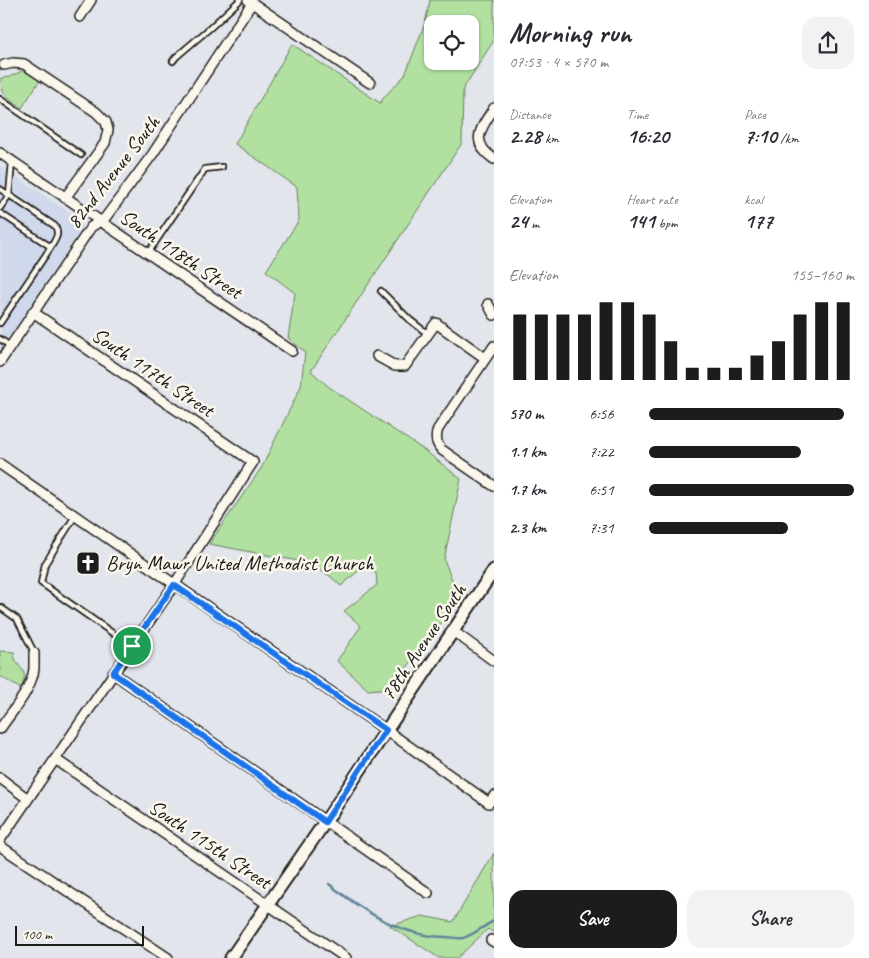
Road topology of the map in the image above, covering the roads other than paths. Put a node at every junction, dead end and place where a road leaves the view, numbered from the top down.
1 (91, 0) edge
2 (240, 0) edge
3 (250, 1) edge
4 (80, 18) dead end
5 (173, 61) dead end
6 (2, 69) edge
7 (370, 83) dead end
8 (0, 100) edge
9 (494, 108) edge
10 (0, 152) edge
11 (81, 155) dead end
12 (494, 159) edge
13 (12, 161) junction
14 (222, 167) dead end
15 (0, 189) edge
16 (9, 195) junction
17 (65, 198) junction
18 (0, 208) edge
19 (0, 213) edge
20 (102, 222) junction
21 (51, 247) junction
22 (148, 253) junction
23 (381, 291) dead end
24 (488, 304) dead end
25 (33, 312) junction
26 (494, 316) edge
27 (0, 323) edge
28 (428, 334) junction
29 (0, 340) edge
30 (10, 346) junction
31 (494, 346) edge
32 (292, 351) dead end
33 (377, 356) dead end
34 (485, 358) junction
35 (0, 362) edge
36 (0, 464) edge
37 (494, 486) edge
38 (75, 516) junction
39 (494, 570) edge
40 (174, 585) junction
41 (0, 607) edge
42 (452, 631) junction
43 (132, 646) junction
44 (34, 653) joint
45 (494, 661) edge
46 (113, 673) junction
47 (0, 729) edge
48 (386, 730) junction
49 (55, 759) junction
50 (0, 778) edge
51 (28, 799) junction
52 (492, 800) edge
53 (325, 822) junction
54 (0, 840) edge
55 (0, 846) edge
56 (428, 893) dead end
57 (268, 905) junction
58 (168, 958) edge
59 (232, 958) edge
60 (346, 958) edge

1 - 4 street
2 - 5 lane
3 - 7 street
3 - 20 street, 82nd Avenue South
6 - 17 street
8 - 11 lane
9 - 12 street
10 - 13 street, South 118th Street
13 - 16 lane
13 - 17 street, South 118th Street
14 - 22 lane
15 - 16 lane
16 - 18 lane
16 - 21 lane
17 - 20 street, South 118th Street
19 - 21 lane
20 - 22 street, South 118th Street
20 - 25 street, 82nd Avenue South
21 - 27 lane
22 - 32 street, South 118th Street
23 - 28 lane
24 - 26 street
25 - 30 street, 82nd Avenue South
25 - 40 street, South 117th Street
28 - 33 street
28 - 34 street
29 - 30 lane
30 - 35 street, 82nd Avenue South
31 - 34 street
34 - 37 street
36 - 38 street
38 - 40 street
38 - 43 lane
39 - 42 street, 78th Avenue South
40 - 43 street
40 - 48 street
41 - 44 lane
42 - 45 street
42 - 48 street, 78th Avenue South
43 - 46 street
44 - 47 street
46 - 49 street
46 - 53 street
48 - 52 street
48 - 53 street, 78th Avenue South
49 - 51 street
49 - 57 street, South 115th Street
50 - 51 street
51 - 54 street
53 - 56 street
53 - 57 street, 78th Avenue South
55 - 58 street
57 - 59 street, 78th Avenue South
57 - 60 street, South 115th Street

